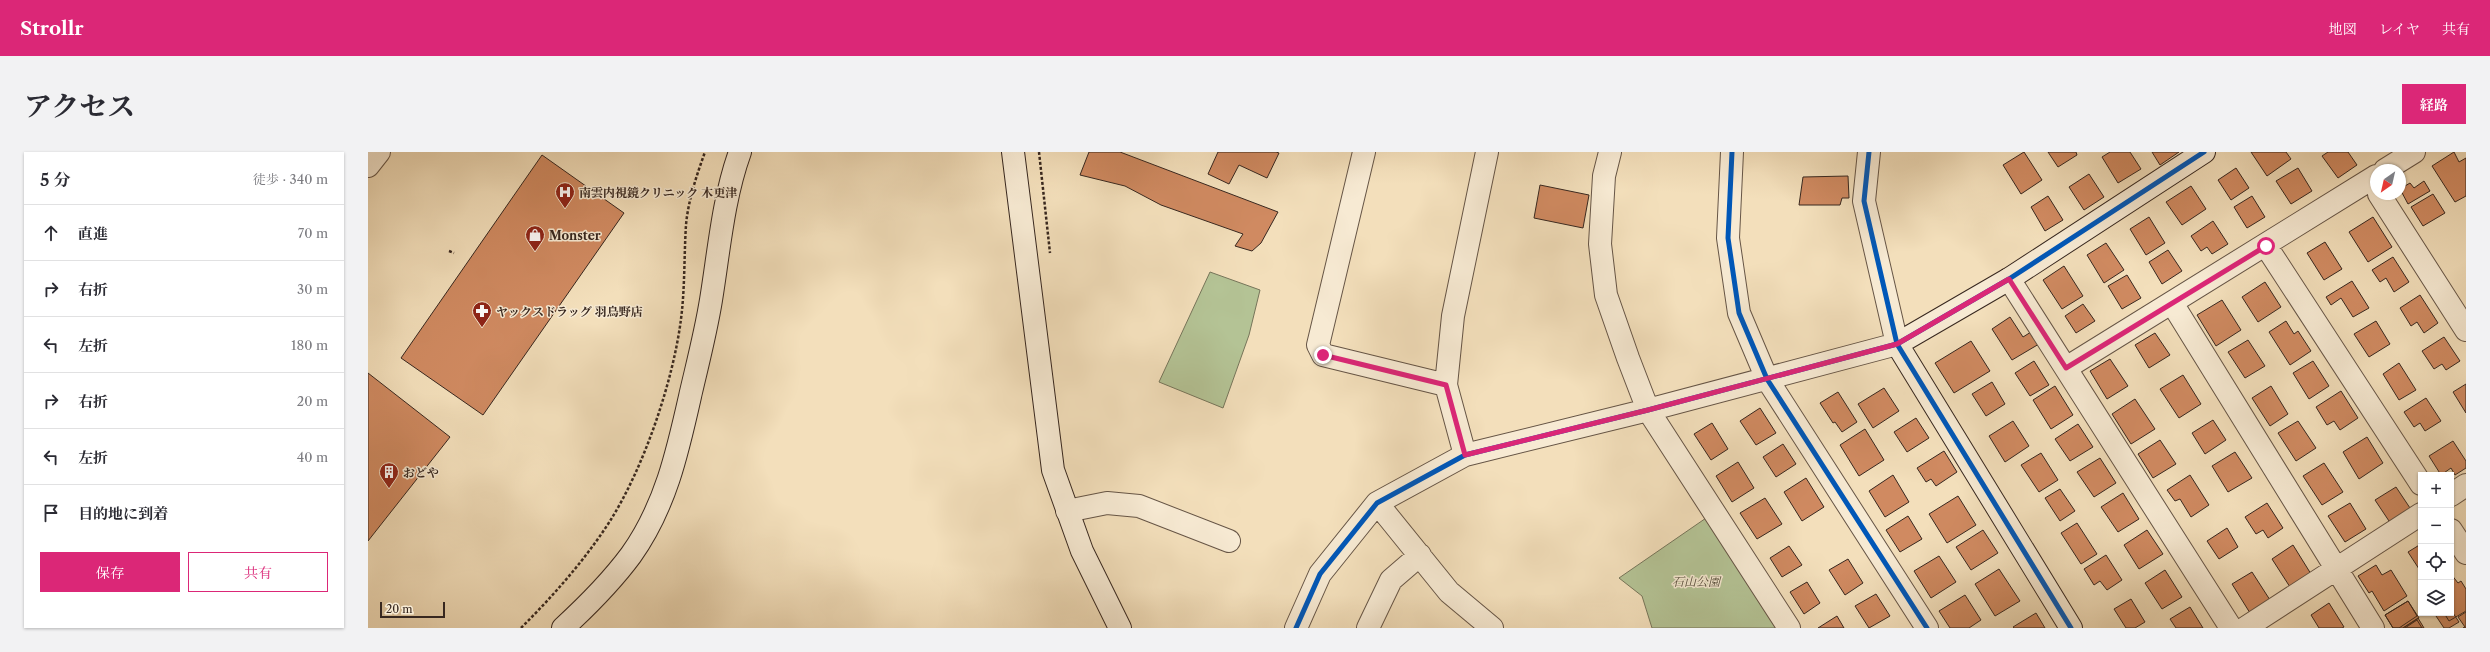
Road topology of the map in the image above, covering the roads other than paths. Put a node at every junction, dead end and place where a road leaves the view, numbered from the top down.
1 (379, 152) edge
2 (740, 152) edge
3 (1013, 152) edge
4 (1364, 152) edge
5 (1487, 152) edge
6 (1610, 152) edge
7 (1732, 152) edge
8 (1869, 152) edge
9 (2203, 152) edge
10 (2414, 152) edge
11 (2399, 164) edge
12 (368, 166) edge
13 (2370, 186) edge
14 (2388, 200) edge
15 (2266, 246) junction
16 (2009, 279) junction
17 (2172, 304) junction
18 (2466, 330) edge
19 (1897, 344) junction
20 (2066, 368) junction
21 (1767, 378) junction
22 (1446, 385) junction
23 (1648, 410) junction
24 (1465, 455) junction
25 (2418, 479) edge
26 (2466, 485) edge
27 (2454, 493) edge
28 (1377, 503) junction
29 (1067, 512) junction
30 (2418, 516) edge
31 (2454, 535) edge
32 (1229, 541) dead end
33 (2466, 553) edge
34 (1420, 555) junction
35 (2336, 568) junction
36 (563, 628) edge
37 (1120, 628) edge
38 (1296, 628) edge
39 (1368, 628) edge
40 (1492, 628) edge
41 (1789, 628) edge
42 (1927, 628) edge
43 (2071, 628) edge
44 (2231, 628) edge
45 (2245, 628) edge
46 (2374, 628) edge

1 - 12 street
2 - 36 street
3 - 29 street
4 - 22 street
5 - 22 street
6 - 23 street
7 - 21 street
8 - 19 street
9 - 16 street
10 - 11 street
13 - 15 street
14 - 18 street
15 - 17 street
15 - 25 street
16 - 19 street
16 - 20 street
17 - 20 street
17 - 35 street
19 - 21 street
19 - 43 street
20 - 44 street
21 - 23 street
21 - 42 street
22 - 24 street
23 - 24 street
23 - 41 street
24 - 28 street
26 - 27 street
28 - 34 street
28 - 38 street
29 - 32 street
29 - 37 street
30 - 35 street
31 - 33 street
34 - 39 street
34 - 40 street
35 - 45 street
35 - 46 street

